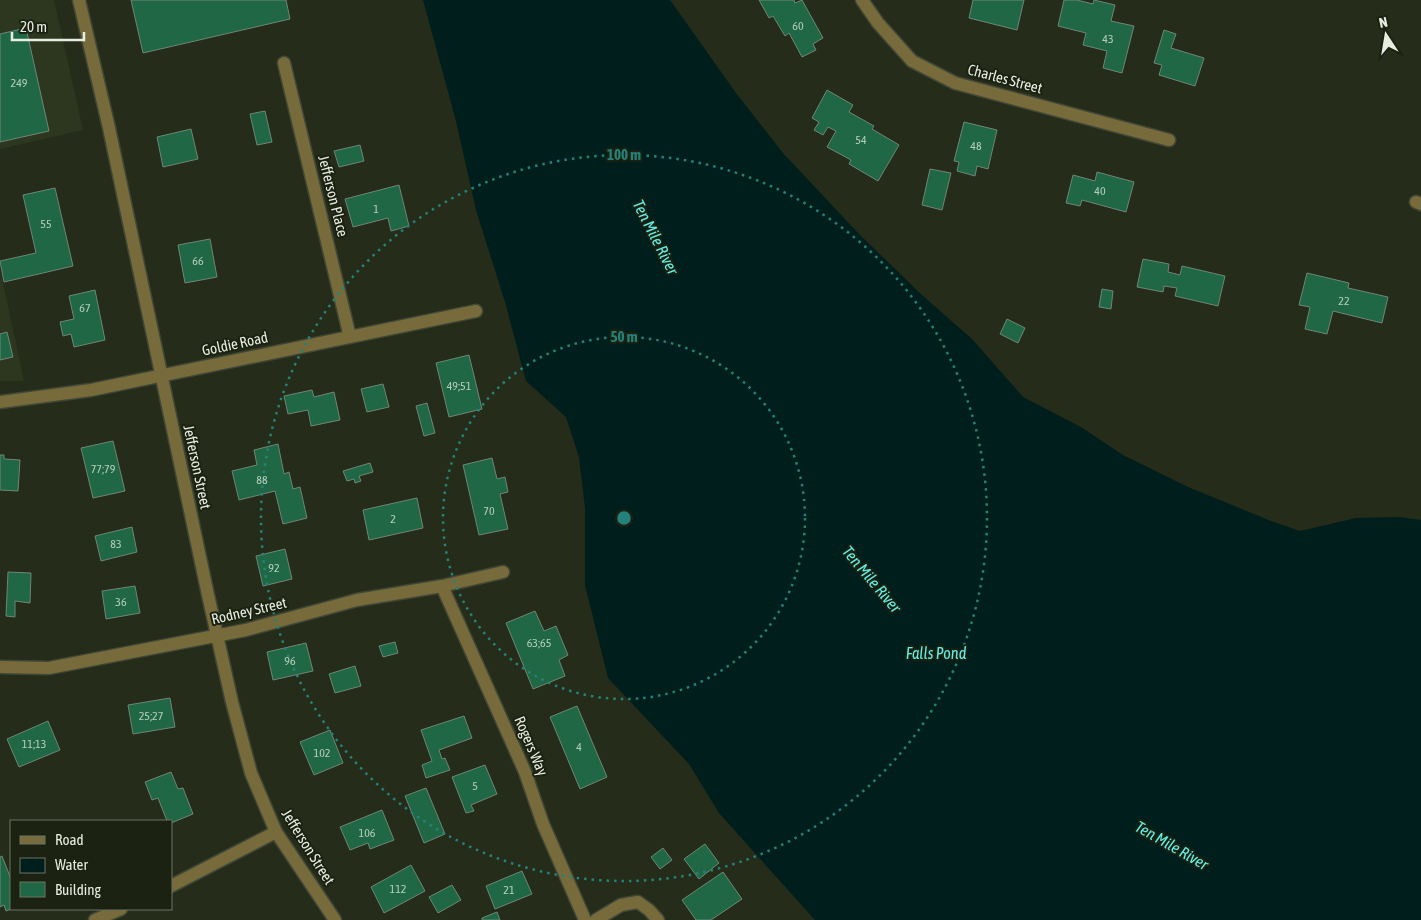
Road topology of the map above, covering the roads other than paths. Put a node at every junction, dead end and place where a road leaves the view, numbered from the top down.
1 (80, 0) edge
2 (862, 0) edge
3 (284, 63) dead end
4 (1169, 140) dead end
5 (476, 312) dead end
6 (350, 337) junction
7 (161, 376) junction
8 (0, 402) edge
9 (503, 572) dead end
10 (442, 586) junction
11 (217, 636) junction
12 (0, 667) edge
13 (276, 832) junction
14 (172, 885) edge
15 (119, 910) edge
16 (95, 920) edge
17 (334, 920) edge
18 (585, 920) edge
19 (596, 920) edge
20 (658, 920) edge

1 - 7 street, Jefferson Street
2 - 4 street, Charles Street
3 - 6 street, Jefferson Place
5 - 6 street, Goldie Road
6 - 7 street, Goldie Road
7 - 8 street, Goldie Road
7 - 11 street, Jefferson Street
9 - 10 street, Rodney Street
10 - 11 street, Rodney Street
10 - 18 street, Rogers Way
11 - 12 street, Rodney Street
11 - 13 street, Jefferson Street
13 - 14 street
13 - 17 street, Jefferson Street
15 - 16 street
19 - 20 street

